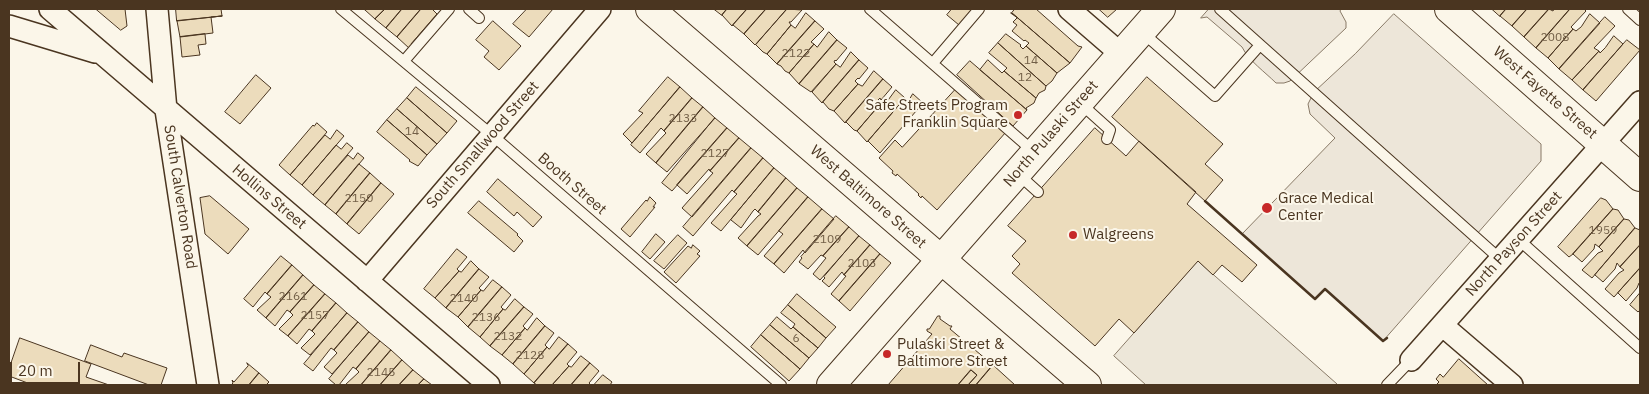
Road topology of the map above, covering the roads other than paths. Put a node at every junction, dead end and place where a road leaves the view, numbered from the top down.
1 (50, 9) edge
2 (157, 9) edge
3 (341, 9) edge
4 (449, 9) edge
5 (469, 9) edge
6 (600, 9) edge
7 (650, 9) edge
8 (870, 9) edge
9 (979, 9) edge
10 (1069, 9) edge
11 (1161, 9) edge
12 (1220, 9) edge
13 (1449, 9) edge
14 (1628, 9) edge
15 (479, 18) dead end
16 (1640, 20) edge
17 (9, 26) edge
18 (1141, 32) junction
19 (1260, 45) junction
20 (102, 54) junction
21 (1121, 54) junction
22 (404, 61) junction
23 (932, 63) junction
24 (1079, 102) junction
25 (1640, 102) edge
26 (166, 110) junction
27 (492, 135) junction
28 (1107, 139) dead end
29 (1603, 144) junction
30 (1036, 153) junction
31 (1017, 174) junction
32 (1640, 177) edge
33 (1038, 192) dead end
34 (1518, 239) junction
35 (1500, 259) junction
36 (941, 260) junction
37 (367, 281) junction
38 (1442, 325) junction
39 (1640, 348) edge
40 (1411, 360) joint
41 (208, 385) edge
42 (489, 385) edge
43 (780, 385) edge
44 (831, 385) edge
45 (1087, 385) edge
46 (1387, 385) edge
47 (1512, 385) edge

1 - 20 street, Hollins Street
2 - 26 street, South Calverton Road
3 - 22 lane, Booth Street
4 - 22 lane
5 - 15 lane
6 - 27 street, South Smallwood Street
7 - 36 street, West Baltimore Street
8 - 23 lane
9 - 23 lane
10 - 21 street
11 - 18 street, North Pulaski Street
12 - 19 lane
13 - 29 street, West Fayette Street
14 - 16 lane
17 - 20 street
18 - 19 lane
18 - 21 street, North Pulaski Street
19 - 35 lane
20 - 26 street, Hollins Street
21 - 24 street, North Pulaski Street
22 - 27 lane, Booth Street
23 - 30 lane
24 - 28 lane
24 - 30 street, North Pulaski Street
25 - 29 street, North Payson Street
26 - 37 street, Hollins Street
26 - 41 street, South Calverton Road
27 - 37 street, South Smallwood Street
27 - 43 lane, Booth Street
29 - 32 street, West Fayette Street
29 - 34 street, North Payson Street
30 - 31 street, North Pulaski Street
31 - 33 lane
31 - 36 street, North Pulaski Street
34 - 35 street, North Payson Street
34 - 39 lane
35 - 38 street, North Payson Street
36 - 44 street, North Pulaski Street
36 - 45 street, West Baltimore Street
37 - 42 street, Hollins Street
38 - 40 street, North Payson Street
38 - 47 street
40 - 46 lane, North Payson Street

